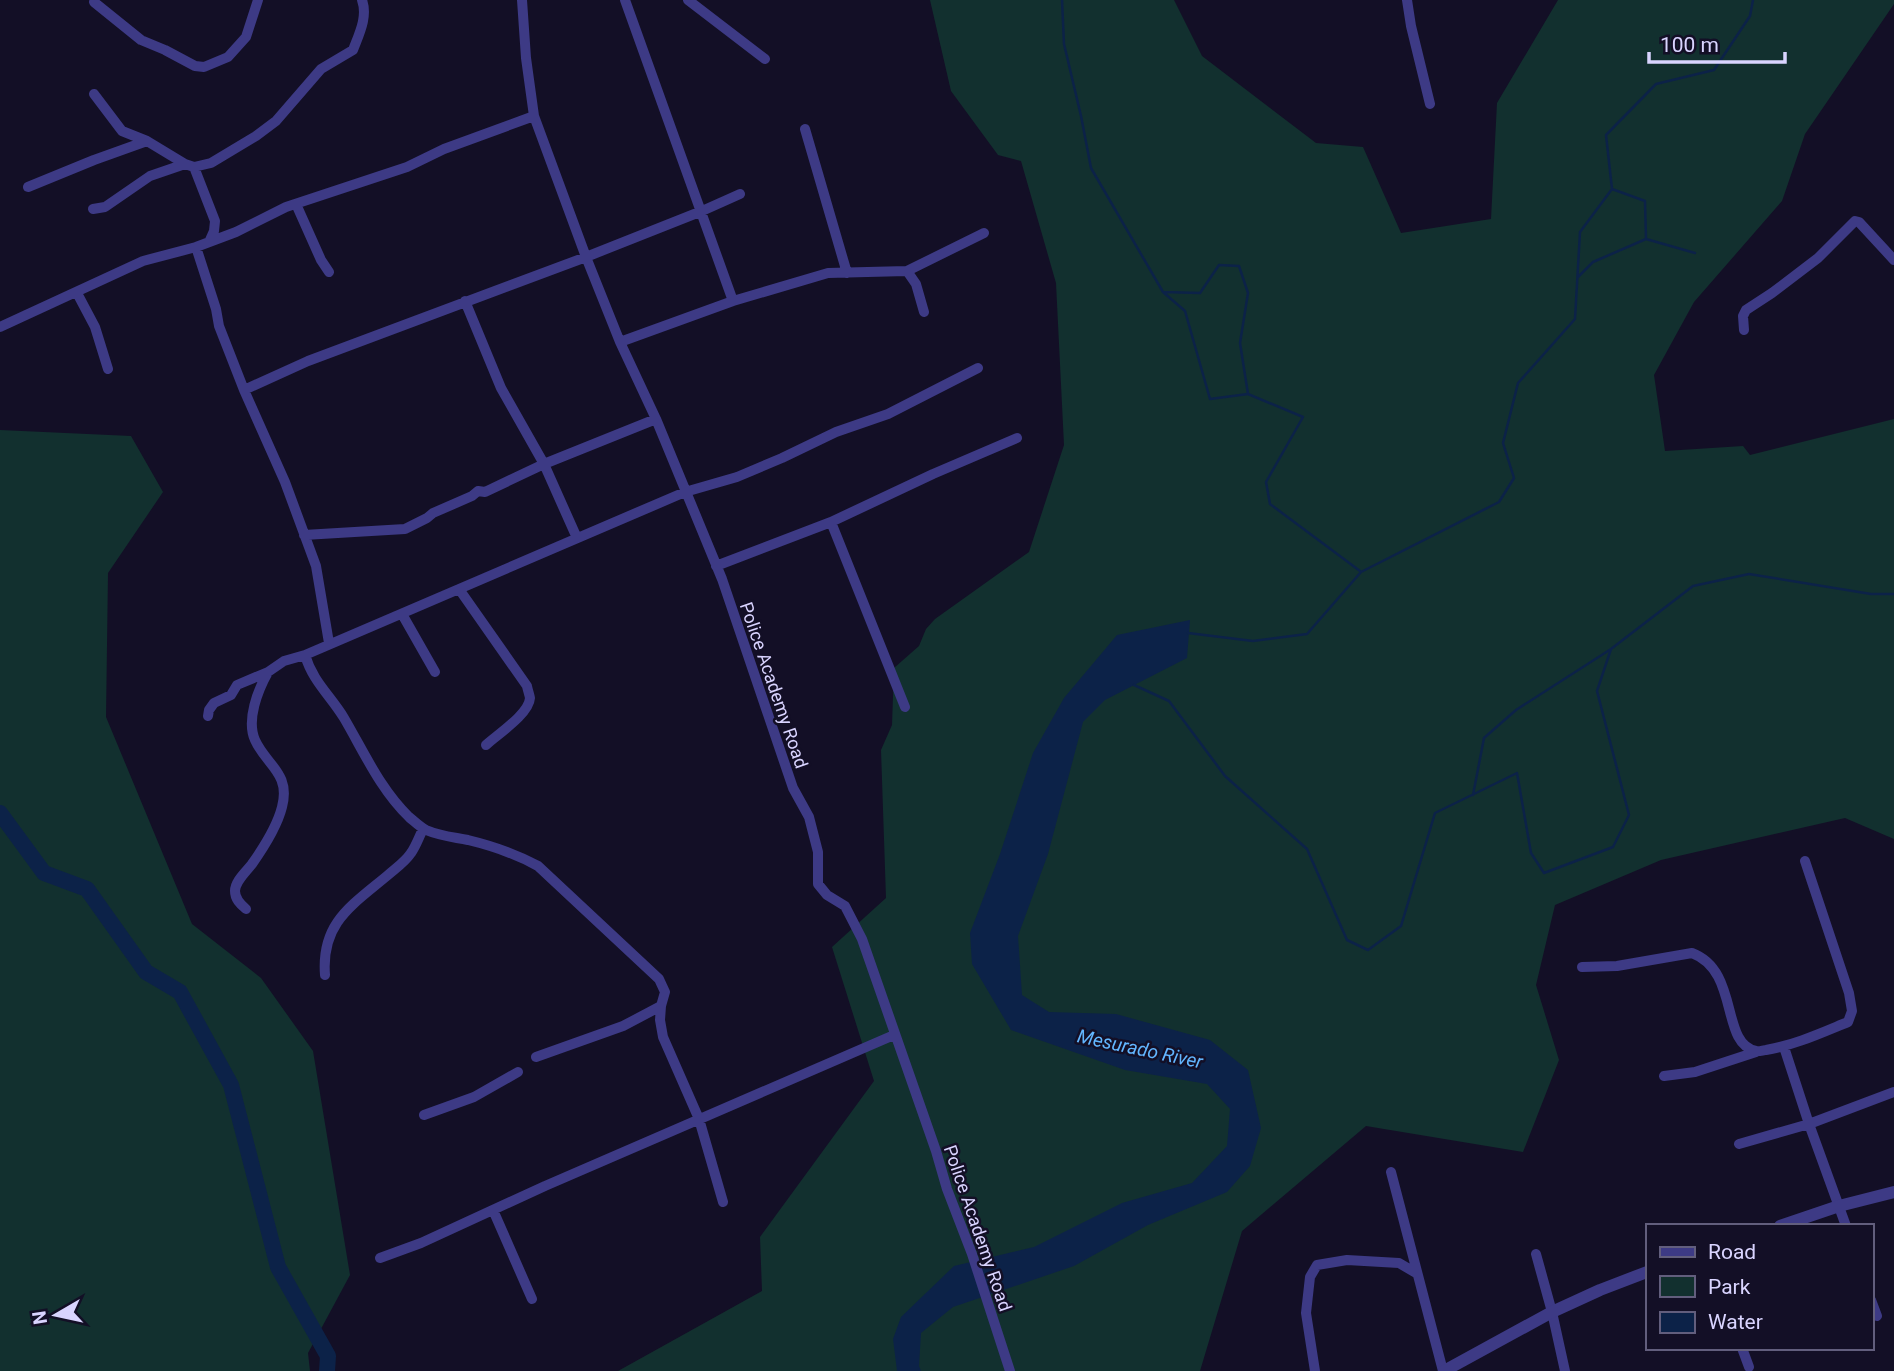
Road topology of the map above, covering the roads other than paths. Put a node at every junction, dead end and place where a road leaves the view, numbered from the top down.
1 (258, 0) edge
2 (362, 0) edge
3 (522, 0) edge
4 (625, 0) edge
5 (688, 0) edge
6 (1407, 0) edge
7 (94, 2) dead end
8 (765, 59) dead end
9 (94, 94) dead end
10 (1430, 104) dead end
11 (534, 116) junction
12 (805, 128) dead end
13 (147, 141) junction
14 (190, 165) junction
15 (28, 187) dead end
16 (740, 194) dead end
17 (296, 204) junction
18 (93, 209) dead end
19 (702, 211) junction
20 (984, 233) dead end
21 (210, 240) junction
22 (196, 247) junction
23 (586, 257) junction
24 (1894, 260) edge
25 (907, 271) junction
26 (329, 272) dead end
27 (847, 273) junction
28 (77, 293) junction
29 (465, 301) junction
30 (733, 301) junction
31 (924, 312) dead end
32 (0, 327) edge
33 (1745, 330) dead end
34 (620, 342) junction
35 (978, 368) dead end
36 (108, 369) dead end
37 (244, 390) junction
38 (656, 419) junction
39 (1017, 438) dead end
40 (544, 464) junction
41 (685, 492) junction
42 (831, 522) junction
43 (304, 535) junction
44 (578, 538) junction
45 (716, 566) junction
46 (459, 589) junction
47 (402, 614) junction
48 (329, 643) junction
49 (304, 655) junction
50 (268, 672) junction
51 (435, 673) dead end
52 (905, 707) dead end
53 (208, 716) dead end
54 (486, 745) dead end
55 (423, 829) junction
56 (1805, 861) dead end
57 (246, 909) dead end
58 (1582, 967) dead end
59 (325, 975) dead end
60 (661, 1006) junction
61 (894, 1035) junction
62 (1784, 1047) junction
63 (1756, 1052) junction
64 (536, 1057) dead end
65 (518, 1072) dead end
66 (1664, 1076) dead end
67 (1894, 1093) edge
68 (424, 1115) dead end
69 (699, 1119) junction
70 (1809, 1124) junction
71 (1739, 1144) dead end
72 (1391, 1172) dead end
73 (1894, 1192) edge
74 (723, 1202) dead end
75 (1839, 1206) junction
76 (493, 1210) junction
77 (1786, 1224) edge
78 (1845, 1224) edge
79 (1536, 1254) dead end
80 (380, 1258) dead end
81 (1646, 1272) edge
82 (1416, 1273) junction
83 (532, 1299) dead end
84 (1873, 1305) edge
85 (1552, 1312) junction
86 (1877, 1316) dead end
87 (1743, 1350) edge
88 (1009, 1367) edge
89 (1749, 1367) dead end
90 (1315, 1371) edge
91 (1444, 1371) edge
92 (1565, 1371) edge

1 - 7 street
2 - 14 street
3 - 11 street, Police Academy Road
4 - 19 street
5 - 8 street
6 - 10 street
9 - 13 street
11 - 17 street
11 - 23 street, Police Academy Road
12 - 27 street
13 - 14 street
13 - 15 street
14 - 18 street
14 - 21 street
16 - 19 street
17 - 21 street
17 - 26 street
19 - 23 street
19 - 30 street
20 - 25 street
21 - 22 street
22 - 28 street
22 - 37 street
23 - 29 street
23 - 34 street, Police Academy Road
24 - 33 street
25 - 27 street
25 - 31 street
27 - 30 street
28 - 32 street
28 - 36 street
29 - 37 street
29 - 40 street
30 - 34 street
34 - 38 street, Police Academy Road
35 - 41 street
37 - 43 street
38 - 40 street
38 - 41 street, Police Academy Road
39 - 42 street
40 - 43 street
40 - 44 street
41 - 44 street
41 - 45 street, Police Academy Road
42 - 45 street
42 - 52 street
43 - 48 street
44 - 46 street
45 - 61 street, Police Academy Road
46 - 47 street
46 - 54 street
47 - 48 street
47 - 51 street
48 - 49 street
49 - 50 street
49 - 55 street
50 - 53 street
50 - 57 street
55 - 59 street
55 - 60 street
56 - 62 street
58 - 63 street
60 - 64 street
60 - 69 street
61 - 69 street
61 - 88 street, Police Academy Road
62 - 63 street
62 - 70 street
63 - 66 street
65 - 68 street
67 - 70 street
69 - 74 street
69 - 76 street
70 - 71 street
70 - 75 street
72 - 82 street
73 - 75 street
75 - 77 street
75 - 78 street
76 - 80 street
76 - 83 street
79 - 85 street
81 - 85 street
82 - 90 street
82 - 91 street
84 - 86 street
85 - 91 street
85 - 92 street
87 - 89 street

